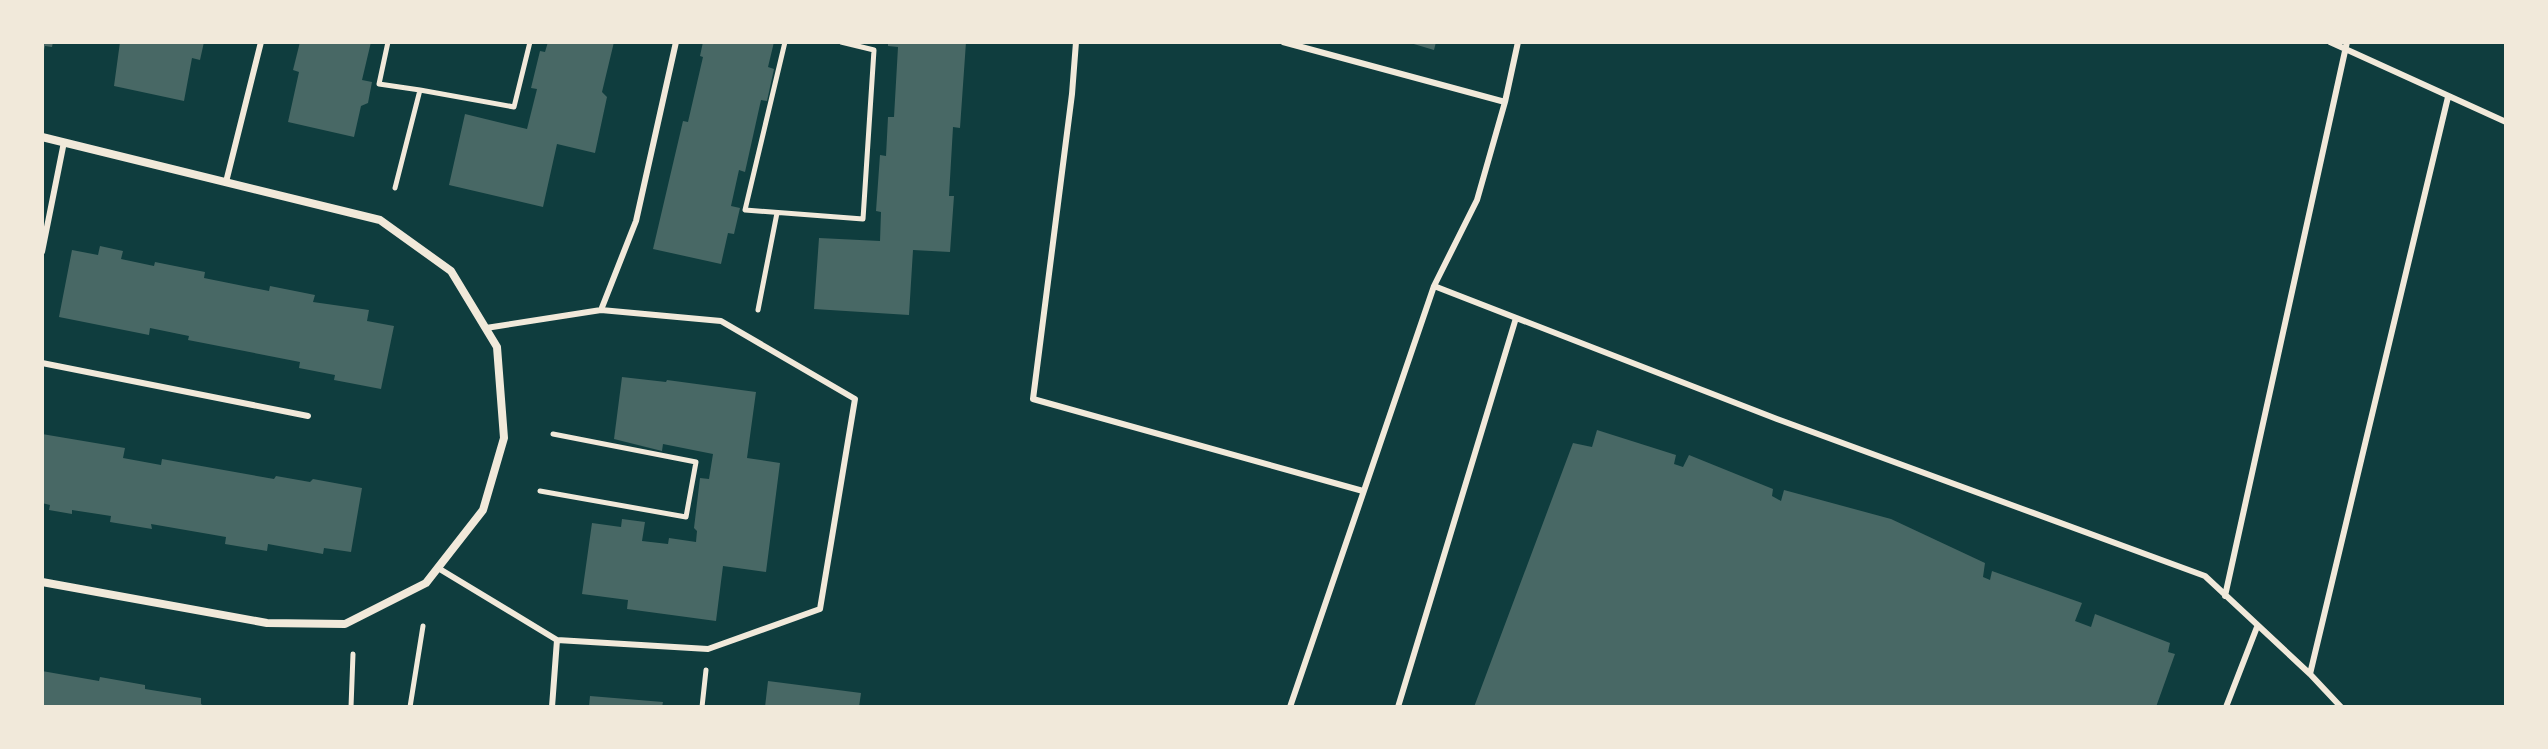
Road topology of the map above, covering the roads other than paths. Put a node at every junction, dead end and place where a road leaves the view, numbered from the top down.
1 (261, 42) edge
2 (676, 42) edge
3 (1076, 42) edge
4 (1283, 42) edge
5 (1518, 42) edge
6 (2330, 42) edge
7 (2347, 42) edge
8 (2346, 51) junction
9 (2448, 97) junction
10 (1505, 102) junction
11 (2506, 122) edge
12 (42, 137) edge
13 (64, 142) junction
14 (226, 182) junction
15 (42, 252) edge
16 (1434, 286) junction
17 (601, 310) junction
18 (1516, 318) junction
19 (486, 328) junction
20 (42, 363) edge
21 (308, 416) dead end
22 (1363, 491) junction
23 (438, 568) junction
24 (42, 582) edge
25 (2225, 596) junction
26 (2257, 627) junction
27 (557, 640) junction
28 (2310, 674) junction
29 (552, 707) edge
30 (1290, 707) edge
31 (1398, 707) edge
32 (2226, 707) edge
33 (2341, 707) edge

1 - 14 lane
2 - 17 lane
3 - 22 lane
4 - 10 lane
5 - 10 lane
6 - 8 lane
7 - 8 lane
8 - 9 lane
8 - 25 lane
9 - 11 lane
9 - 28 lane
10 - 16 lane
12 - 13 street
13 - 14 street
13 - 15 lane
14 - 19 street
16 - 18 lane
16 - 22 lane
17 - 19 lane
17 - 27 lane
18 - 25 lane
18 - 31 lane
19 - 23 street
20 - 21 lane
22 - 30 lane
23 - 24 street
23 - 27 lane
25 - 26 lane
26 - 28 lane
26 - 32 lane
27 - 29 lane
28 - 33 lane

